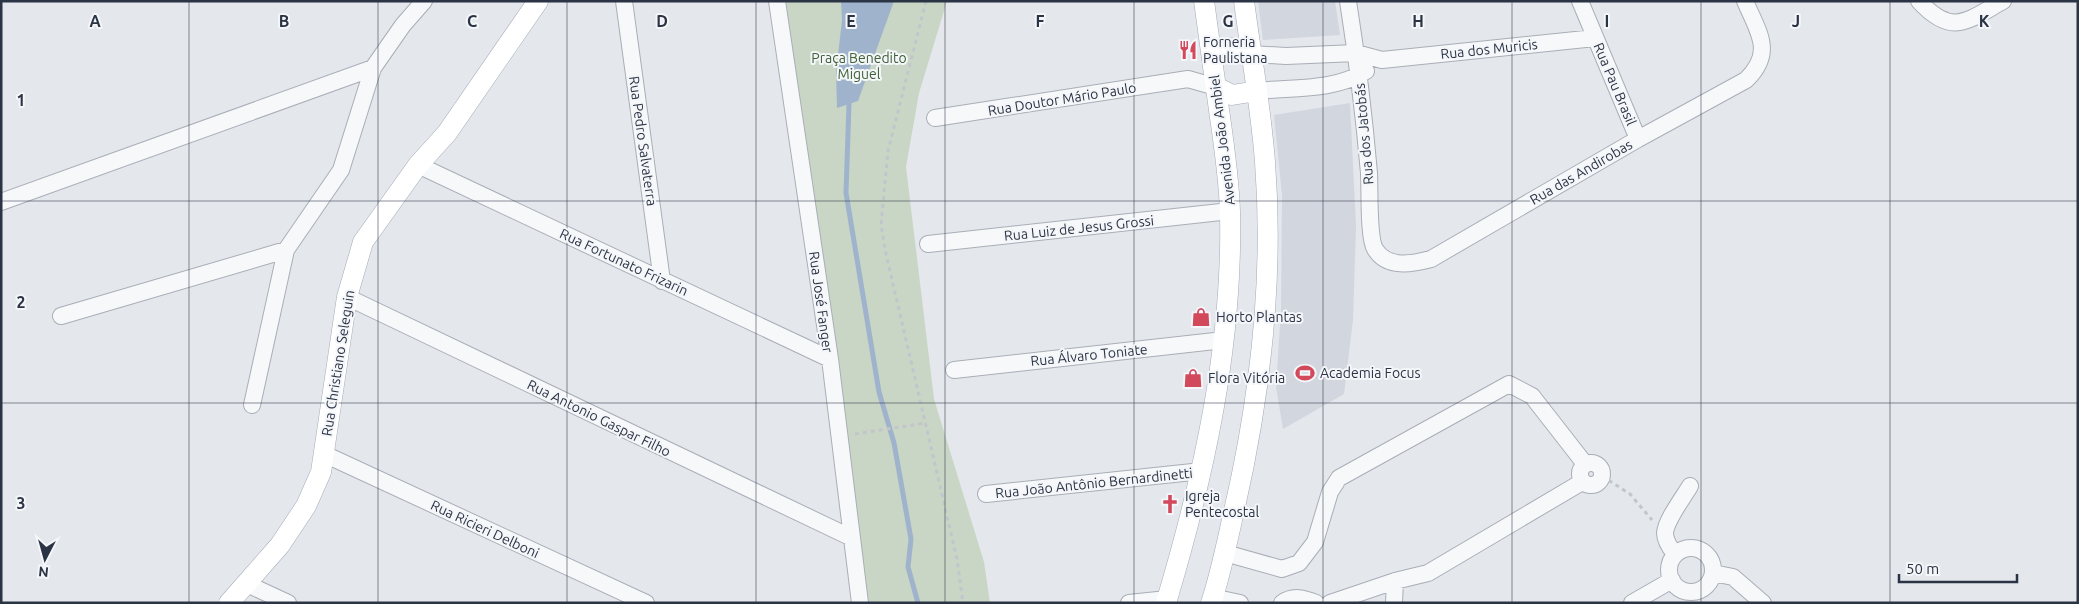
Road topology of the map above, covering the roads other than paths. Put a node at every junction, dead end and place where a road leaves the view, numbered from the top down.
1 (424, 1) edge
2 (538, 1) edge
3 (624, 1) edge
4 (777, 1) edge
5 (1204, 1) edge
6 (1244, 1) edge
7 (1348, 1) edge
8 (1580, 1) edge
9 (1745, 1) edge
10 (1919, 1) edge
11 (2004, 1) edge
12 (1595, 38) junction
13 (1356, 53) junction
14 (1251, 54) junction
15 (1212, 57) junction
16 (1382, 60) junction
17 (373, 68) junction
18 (1358, 76) junction
19 (1188, 79) junction
20 (1216, 87) junction
21 (1257, 91) junction
22 (935, 118) dead end
23 (1638, 139) junction
24 (418, 164) junction
25 (1, 202) edge
26 (1230, 211) junction
27 (928, 244) dead end
28 (286, 250) junction
29 (1389, 261) joint
30 (662, 281) junction
31 (347, 297) junction
32 (61, 316) dead end
33 (1224, 340) junction
34 (830, 359) junction
35 (954, 370) dead end
36 (252, 405) dead end
37 (324, 454) junction
38 (1585, 464) junction
39 (1202, 471) junction
40 (1582, 482) junction
41 (1690, 486) dead end
42 (986, 494) dead end
43 (852, 538) junction
44 (1225, 553) junction
45 (1675, 554) junction
46 (1713, 573) junction
47 (1672, 580) junction
48 (1395, 581) junction
49 (247, 584) junction
50 (1212, 600) edge
51 (1166, 601) edge
52 (230, 603) edge
53 (288, 603) edge
54 (646, 603) edge
55 (860, 603) edge
56 (1129, 603) edge
57 (1240, 603) edge
58 (1282, 603) edge
59 (1316, 603) edge
60 (1330, 603) edge
61 (1394, 603) edge
62 (1632, 603) edge
63 (1763, 603) edge

1 - 17 street
2 - 24 main road, Rua Christiano Seleguin
3 - 30 street, Rua Pedro Salvaterra
4 - 34 street, Rua José Fanger
5 - 15 main road, Avenida João Ambiel
6 - 14 main road
7 - 13 street, Rua dos Jatobás
8 - 12 street, Rua Pau Brasil
9 - 23 street, Rua das Andirobas
10 - 11 street
12 - 16 street, Rua dos Muricis
12 - 23 street, Rua Pau Brasil
13 - 14 street, Rua dos Muricis
13 - 16 street, Rua dos Muricis
13 - 18 street, Rua dos Jatobás
14 - 15 main road
14 - 21 main road
15 - 19 street
15 - 20 main road, Avenida João Ambiel
16 - 18 street, Rua dos Muricis
17 - 25 street
17 - 28 street
18 - 21 street, Rua dos Muricis
18 - 29 street, Rua dos Jatobás
19 - 20 street, Rua Doutor Mário Paulo
19 - 22 street, Rua Doutor Mário Paulo
20 - 21 main road
20 - 26 main road, Avenida João Ambiel
21 - 44 main road
23 - 29 street, Rua das Andirobas
24 - 30 street, Rua Fortunato Frizarin
24 - 31 main road, Rua Christiano Seleguin
26 - 27 street, Rua Luiz de Jesus Grossi
26 - 33 main road, Avenida João Ambiel
28 - 32 street
28 - 36 street
30 - 34 street, Rua Fortunato Frizarin
31 - 37 main road, Rua Christiano Seleguin
31 - 43 street, Rua Antonio Gaspar Filho
33 - 35 street, Rua Álvaro Toniate
33 - 39 main road, Avenida João Ambiel
34 - 43 street, Rua José Fanger
37 - 49 main road, Rua Christiano Seleguin
37 - 54 street, Rua Ricieri Delboni
38 - 40 street
38 - 40 street
38 - 44 street
39 - 42 street, Rua João Antônio Bernardinetti
39 - 51 main road, Avenida João Ambiel
40 - 48 street
41 - 45 street
43 - 55 street, Rua José Fanger
44 - 50 main road
45 - 46 street
45 - 47 street
46 - 47 street
46 - 63 street
47 - 62 street
48 - 60 street
48 - 61 street
49 - 52 main road, Rua Christiano Seleguin
49 - 53 street
50 - 57 street
51 - 56 street
58 - 59 street

